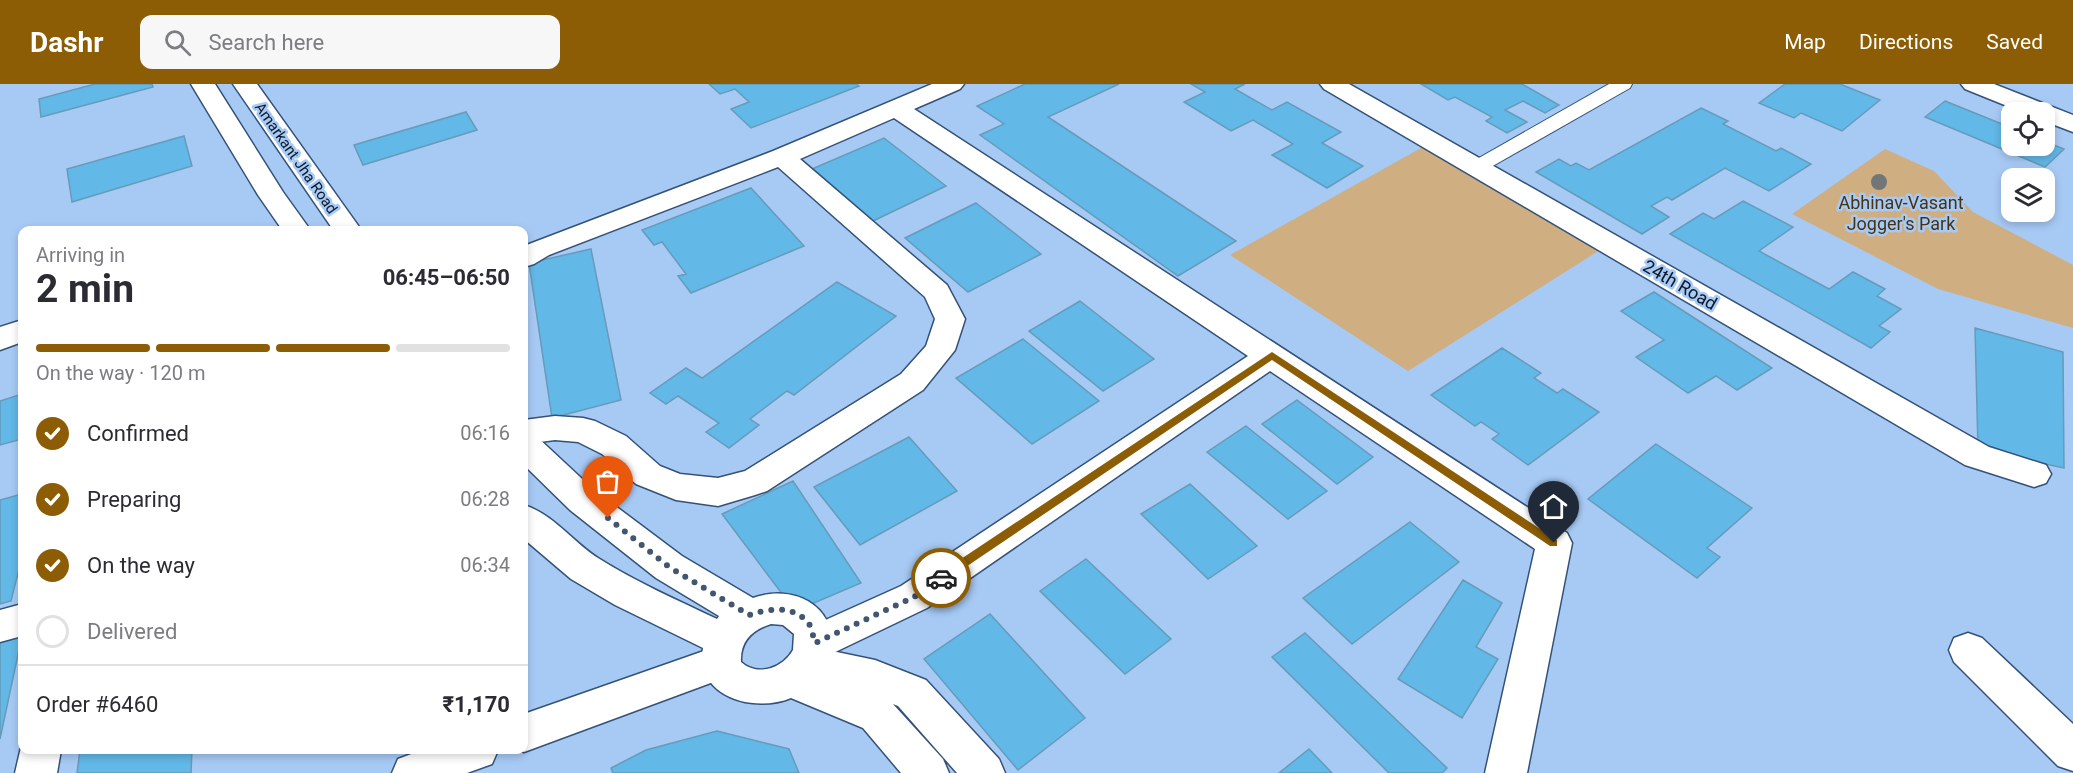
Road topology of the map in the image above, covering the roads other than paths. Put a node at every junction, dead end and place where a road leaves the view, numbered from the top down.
1 (202, 84) edge
2 (245, 84) edge
3 (952, 84) edge
4 (1332, 84) edge
5 (1623, 84) edge
6 (1972, 84) edge
7 (2021, 84) edge
8 (2073, 103) edge
9 (895, 108) junction
10 (2073, 124) edge
11 (782, 157) junction
12 (1476, 167) junction
13 (293, 226) edge
14 (344, 226) edge
15 (528, 256) edge
16 (18, 332) edge
17 (0, 339) edge
18 (1272, 355) junction
19 (528, 431) edge
20 (528, 449) edge
21 (2034, 474) dead end
22 (528, 522) edge
23 (18, 621) edge
24 (0, 626) edge
25 (731, 639) junction
26 (1968, 650) dead end
27 (805, 662) junction
28 (528, 731) edge
29 (2073, 752) edge
30 (39, 754) edge
31 (466, 754) edge
32 (36, 773) edge
33 (413, 773) edge
34 (927, 773) edge
35 (984, 773) edge
36 (1506, 773) edge

1 - 13 street
2 - 14 street, Amarkant Jha Road
3 - 9 street
4 - 12 street, 24th Road
5 - 12 lane
6 - 10 street
7 - 8 street
9 - 11 street
9 - 18 street
11 - 15 street
11 - 19 street
12 - 21 street, 24th Road
16 - 17 street
18 - 27 street
18 - 36 street
20 - 25 street
22 - 25 street
23 - 24 street
25 - 27 street
25 - 27 street
25 - 28 street
26 - 29 street
27 - 34 street
27 - 35 street
30 - 32 street
31 - 33 street

